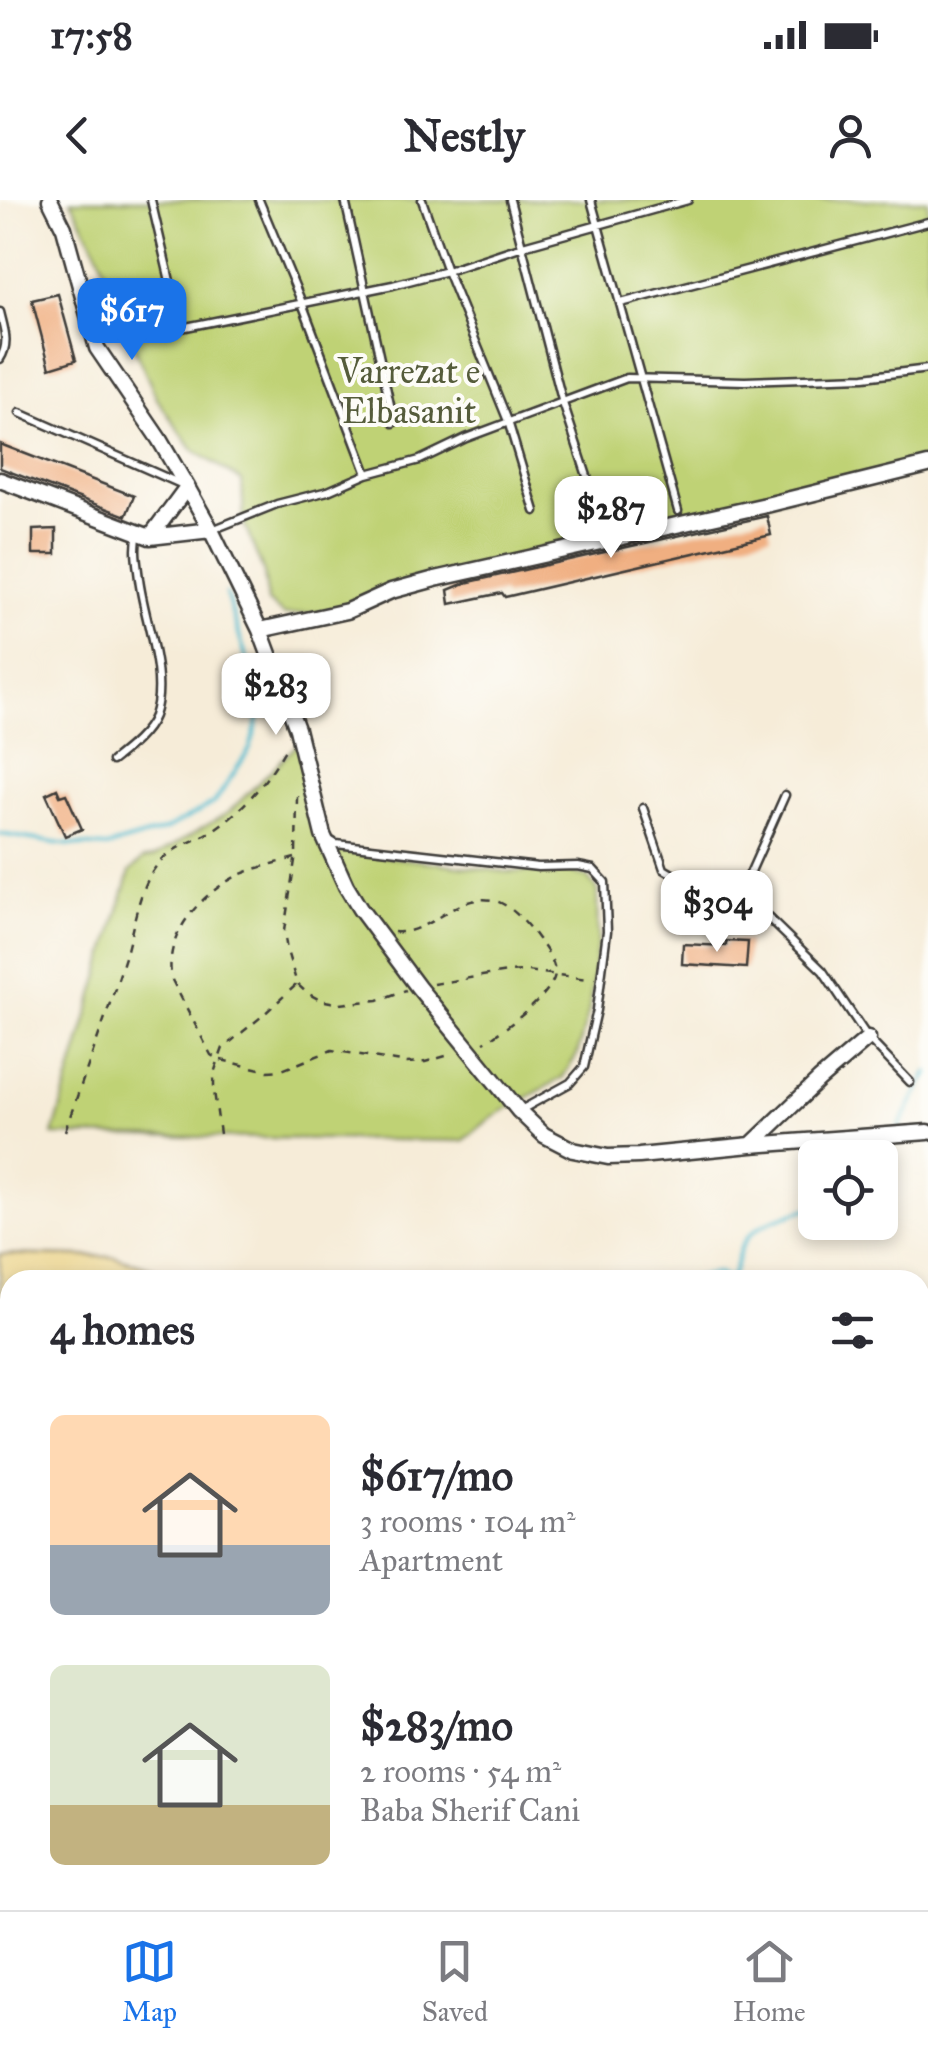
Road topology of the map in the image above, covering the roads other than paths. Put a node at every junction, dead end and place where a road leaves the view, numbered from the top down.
1 (50, 200) edge
2 (151, 200) edge
3 (259, 200) edge
4 (345, 200) edge
5 (422, 200) edge
6 (510, 200) edge
7 (591, 200) edge
8 (688, 200) edge
9 (928, 222) edge
10 (600, 225) junction
11 (523, 246) junction
12 (448, 271) junction
13 (365, 291) junction
14 (621, 302) junction
15 (302, 304) junction
16 (0, 312) edge
17 (0, 359) edge
18 (928, 369) edge
19 (640, 378) junction
20 (562, 400) junction
21 (20, 412) dead end
22 (508, 421) junction
23 (394, 423) dead end
24 (928, 465) edge
25 (368, 474) junction
26 (0, 480) edge
27 (187, 487) junction
28 (536, 511) dead end
29 (678, 511) dead end
30 (211, 530) junction
31 (144, 535) junction
32 (608, 540) junction
33 (260, 630) junction
34 (112, 761) dead end
35 (785, 795) dead end
36 (643, 808) dead end
37 (323, 835) junction
38 (752, 902) junction
39 (868, 1038) junction
40 (910, 1082) dead end
41 (519, 1110) junction
42 (928, 1132) edge
43 (751, 1145) junction

1 - 27 street
2 - 15 lane
3 - 15 lane
4 - 13 lane
5 - 12 lane
6 - 11 lane
7 - 10 lane
8 - 10 lane
9 - 14 lane
10 - 11 lane
10 - 14 lane
11 - 12 lane
11 - 20 lane
12 - 13 lane
12 - 22 lane
13 - 15 lane
13 - 23 lane
14 - 19 lane
15 - 25 lane
16 - 17 lane
18 - 19 lane
19 - 20 lane
19 - 29 lane
20 - 22 lane
20 - 32 lane
21 - 27 lane
22 - 25 lane
22 - 28 lane
24 - 32 street
25 - 30 lane
26 - 31 street
27 - 30 street
27 - 31 street
30 - 31 street
30 - 33 street
31 - 34 lane
32 - 33 street
33 - 37 street
35 - 38 lane
36 - 38 lane
37 - 41 street
37 - 41 lane
38 - 39 lane
39 - 40 lane
39 - 43 street
41 - 43 street
42 - 43 street

